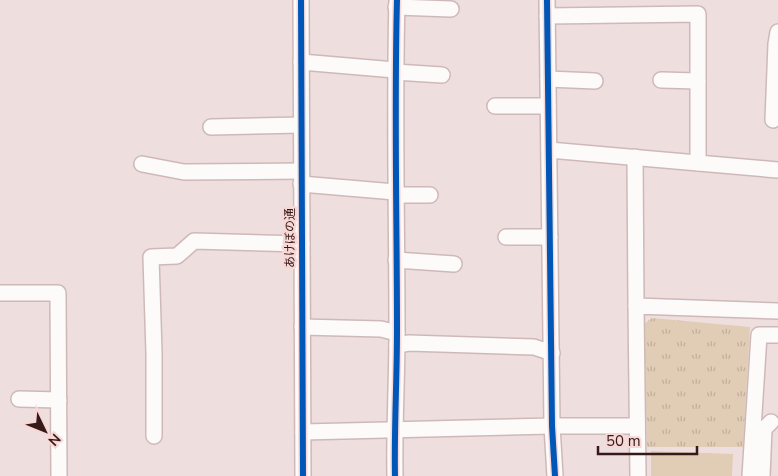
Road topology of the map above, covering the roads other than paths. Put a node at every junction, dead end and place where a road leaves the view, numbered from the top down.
1 (301, 0) edge
2 (547, 0) edge
3 (397, 3) edge
4 (697, 7) edge
5 (451, 9) dead end
6 (547, 16) junction
7 (778, 32) edge
8 (300, 62) junction
9 (395, 71) junction
10 (442, 75) dead end
11 (548, 79) junction
12 (661, 80) dead end
13 (595, 81) dead end
14 (698, 81) junction
15 (776, 104) edge
16 (495, 106) dead end
17 (548, 106) junction
18 (773, 120) dead end
19 (300, 125) junction
20 (211, 127) dead end
21 (549, 150) junction
22 (635, 157) junction
23 (698, 163) junction
24 (142, 164) dead end
25 (778, 170) edge
26 (301, 178) junction
27 (396, 194) junction
28 (430, 195) dead end
29 (506, 236) dead end
30 (550, 237) junction
31 (302, 244) junction
32 (396, 260) junction
33 (454, 264) dead end
34 (0, 293) edge
35 (636, 306) junction
36 (778, 311) edge
37 (302, 327) junction
38 (778, 335) edge
39 (397, 339) junction
40 (552, 353) junction
41 (18, 399) dead end
42 (59, 400) junction
43 (771, 422) dead end
44 (552, 426) junction
45 (637, 426) junction
46 (394, 430) junction
47 (303, 432) junction
48 (154, 436) dead end
49 (59, 476) edge
50 (303, 476) edge
51 (395, 476) edge
52 (555, 476) edge
53 (638, 476) edge
54 (750, 476) edge
55 (762, 476) edge

1 - 8 street, あけぼの通
2 - 6 street
3 - 5 street
3 - 9 street
4 - 6 street
4 - 14 street
6 - 11 street
7 - 15 street
8 - 9 street
8 - 19 street, あけぼの通
9 - 10 street
9 - 27 street
11 - 13 street
11 - 17 street
12 - 14 street
14 - 23 street
15 - 18 street
16 - 17 street
17 - 21 street
19 - 20 street
19 - 26 street, あけぼの通
21 - 22 street
21 - 30 street
22 - 23 street
22 - 35 street
23 - 25 street
24 - 26 street
26 - 27 street
26 - 31 street, あけぼの通
27 - 28 street
27 - 32 street
29 - 30 street
30 - 40 street
31 - 37 street, あけぼの通
31 - 48 street
32 - 33 street
32 - 39 street
34 - 42 street
35 - 36 street
35 - 45 street
37 - 39 street
37 - 47 street, あけぼの通
38 - 54 street
39 - 40 street
39 - 46 street
40 - 44 street
41 - 42 street
42 - 49 street
43 - 55 street
44 - 45 street
44 - 46 street
44 - 52 street
45 - 53 street
46 - 47 street
46 - 51 street
47 - 50 street, あけぼの通

